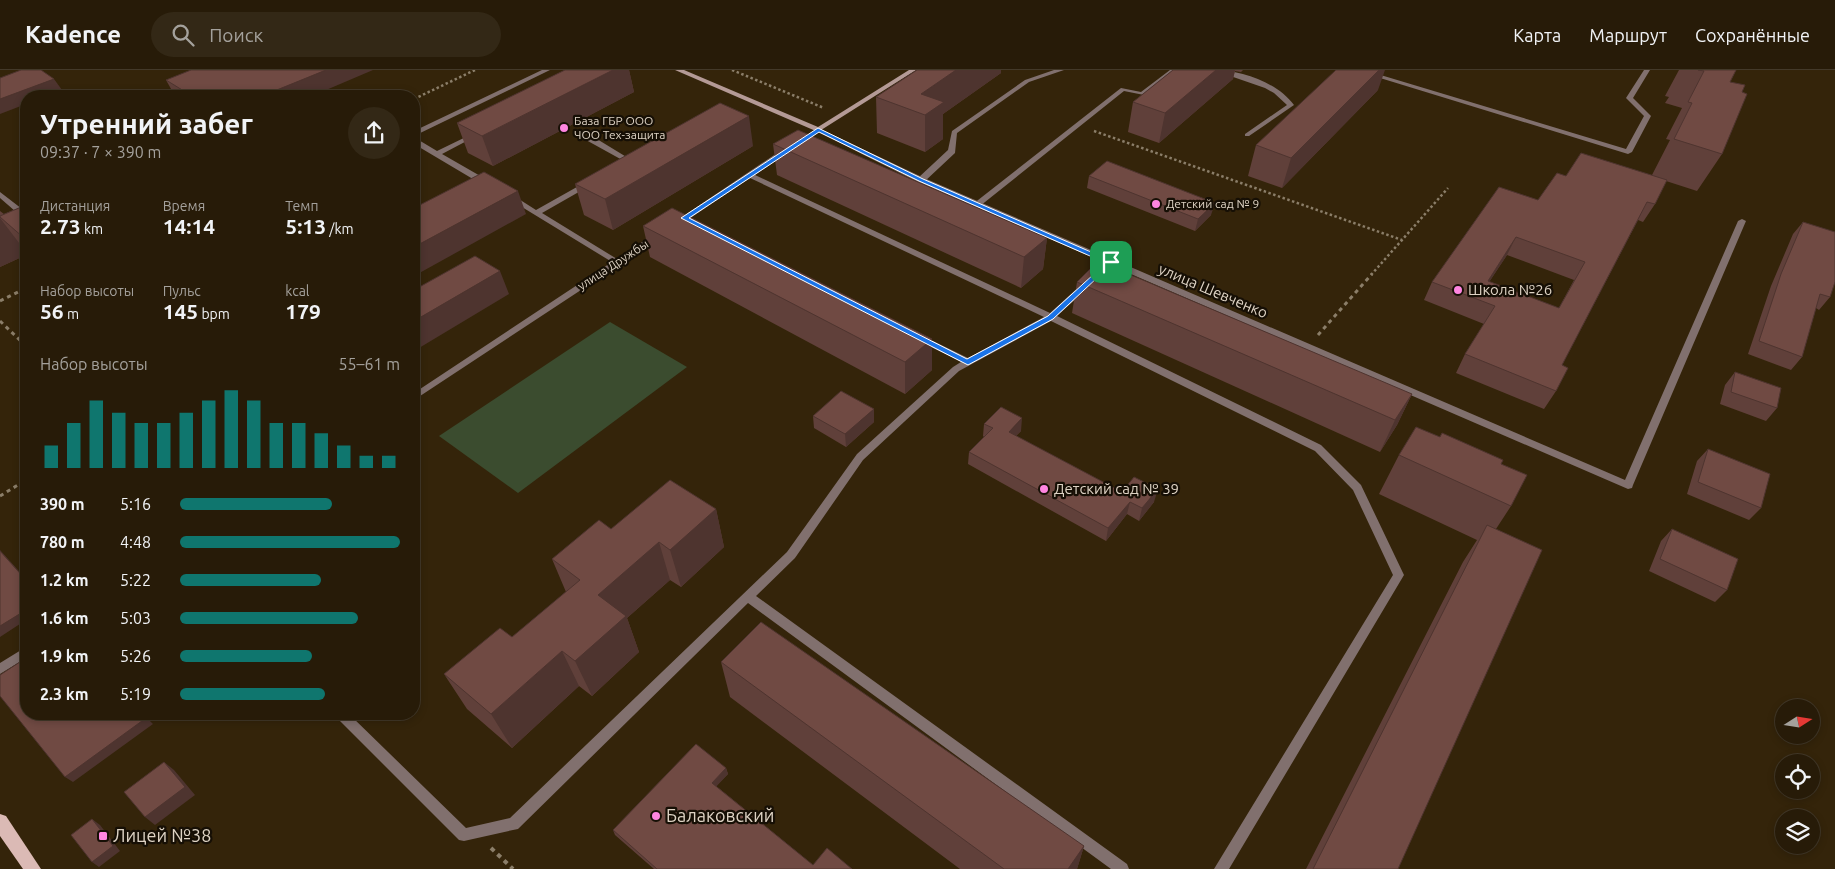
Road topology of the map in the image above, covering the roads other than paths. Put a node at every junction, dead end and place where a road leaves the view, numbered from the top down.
1 (547, 70) edge
2 (678, 70) edge
3 (913, 70) edge
4 (1061, 70) edge
5 (1174, 70) edge
6 (1216, 70) edge
7 (1357, 70) edge
8 (1647, 70) edge
9 (420, 131) edge
10 (480, 132) edge
11 (815, 132) junction
12 (1247, 136) dead end
13 (589, 138) dead end
14 (420, 144) edge
15 (796, 145) edge
16 (438, 154) junction
17 (612, 170) edge
18 (750, 175) junction
19 (595, 180) edge
20 (921, 180) junction
21 (495, 189) edge
22 (0, 194) edge
23 (503, 194) edge
24 (977, 204) junction
25 (20, 211) edge
26 (536, 213) junction
27 (685, 218) junction
28 (1742, 221) dead end
29 (694, 223) edge
30 (670, 228) edge
31 (662, 233) edge
32 (617, 262) junction
33 (1091, 280) edge
34 (1051, 318) junction
35 (914, 335) edge
36 (968, 362) junction
37 (420, 393) edge
38 (748, 597) junction
39 (20, 656) edge
40 (0, 669) edge
41 (347, 720) edge
42 (0, 822) edge
43 (33, 869) edge
44 (1122, 869) edge
45 (1221, 869) edge

1 - 9 street
2 - 11 street, улица Шевченко
3 - 11 street
4 - 20 street
5 - 24 street
6 - 12 street
7 - 8 street
10 - 16 street
11 - 20 street, улица Шевченко
13 - 17 street
14 - 16 street
15 - 18 street
16 - 21 street
18 - 27 street
18 - 34 street
19 - 26 street
20 - 24 street, улица Шевченко
22 - 25 street
23 - 26 street
24 - 28 street, улица Шевченко
26 - 32 street
27 - 29 street
27 - 30 street
31 - 32 street, улица Дружбы
32 - 37 street, улица Дружбы
33 - 34 street
34 - 36 street
34 - 45 street
35 - 36 street
36 - 38 street
38 - 41 street
38 - 44 street
39 - 40 street
42 - 43 main road

